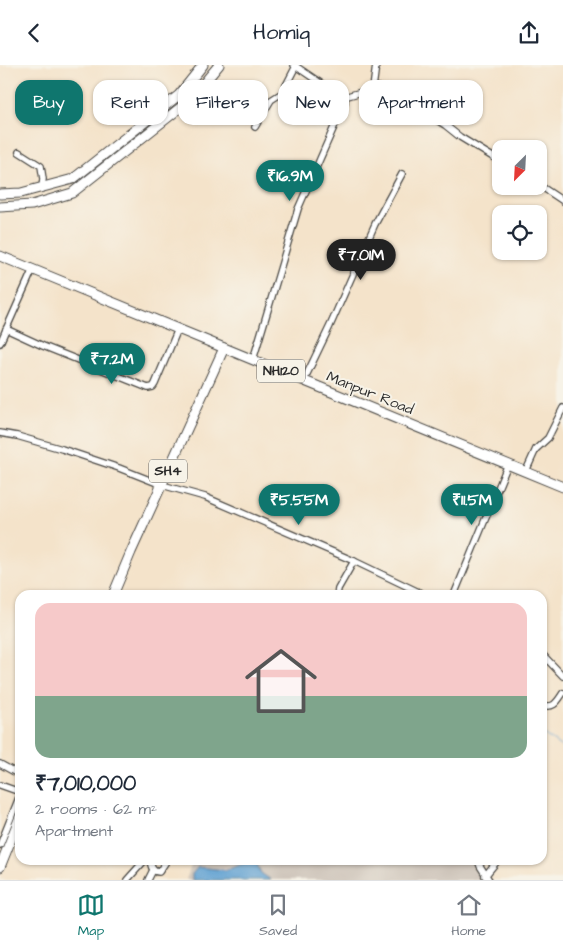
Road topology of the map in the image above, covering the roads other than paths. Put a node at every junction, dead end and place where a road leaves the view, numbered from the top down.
1 (203, 65) edge
2 (219, 65) edge
3 (376, 65) edge
4 (295, 66) edge
5 (316, 80) edge
6 (374, 80) edge
7 (336, 125) edge
8 (445, 125) edge
9 (255, 127) dead end
10 (19, 152) dead end
11 (492, 157) edge
12 (402, 174) dead end
13 (42, 188) junction
14 (548, 191) edge
15 (0, 194) edge
16 (563, 201) edge
17 (0, 207) edge
18 (0, 256) edge
19 (33, 269) junction
20 (6, 329) junction
21 (178, 329) junction
22 (0, 343) edge
23 (224, 348) junction
24 (253, 360) junction
25 (304, 380) junction
26 (563, 408) edge
27 (0, 433) edge
28 (508, 464) junction
29 (526, 471) junction
30 (162, 485) junction
31 (563, 487) edge
32 (354, 561) junction
33 (115, 590) edge
34 (338, 590) edge
35 (415, 590) edge
36 (456, 590) edge
37 (547, 659) edge
38 (563, 676) edge
39 (563, 693) edge
40 (547, 707) edge
41 (0, 764) edge
42 (15, 772) edge
43 (0, 785) edge
44 (15, 791) edge
45 (15, 806) edge
46 (15, 830) edge
47 (0, 845) edge
48 (140, 865) edge
49 (151, 865) edge
50 (164, 865) edge
51 (480, 865) edge
52 (495, 865) edge
53 (0, 867) edge
54 (154, 870) junction
55 (487, 878) edge
56 (127, 880) edge
57 (148, 880) edge

1 - 13 main road
2 - 17 main road
3 - 6 street
4 - 5 street
4 - 9 street
7 - 24 street
8 - 11 street
10 - 13 street
12 - 25 street
13 - 15 main road
14 - 16 street
18 - 19 main road, Manpur Road / NH120
19 - 20 street
19 - 21 main road, Manpur Road / NH120
20 - 21 street
20 - 22 street
21 - 23 main road, Manpur Road / NH120
23 - 24 main road, Manpur Road / NH120
23 - 30 main road, SH4
24 - 25 main road, Manpur Road / NH120
25 - 28 main road, Manpur Road / NH120
26 - 29 street
27 - 30 street
28 - 29 main road, Manpur Road / NH120
28 - 36 street
29 - 31 main road, Manpur Road / NH120
30 - 32 street
30 - 33 main road, SH4
32 - 34 street
32 - 35 street
37 - 38 street
39 - 40 street
41 - 42 street
43 - 44 street
45 - 47 street
46 - 53 main road
48 - 56 street
49 - 54 street
50 - 54 street
51 - 55 street
52 - 55 street
54 - 57 street

